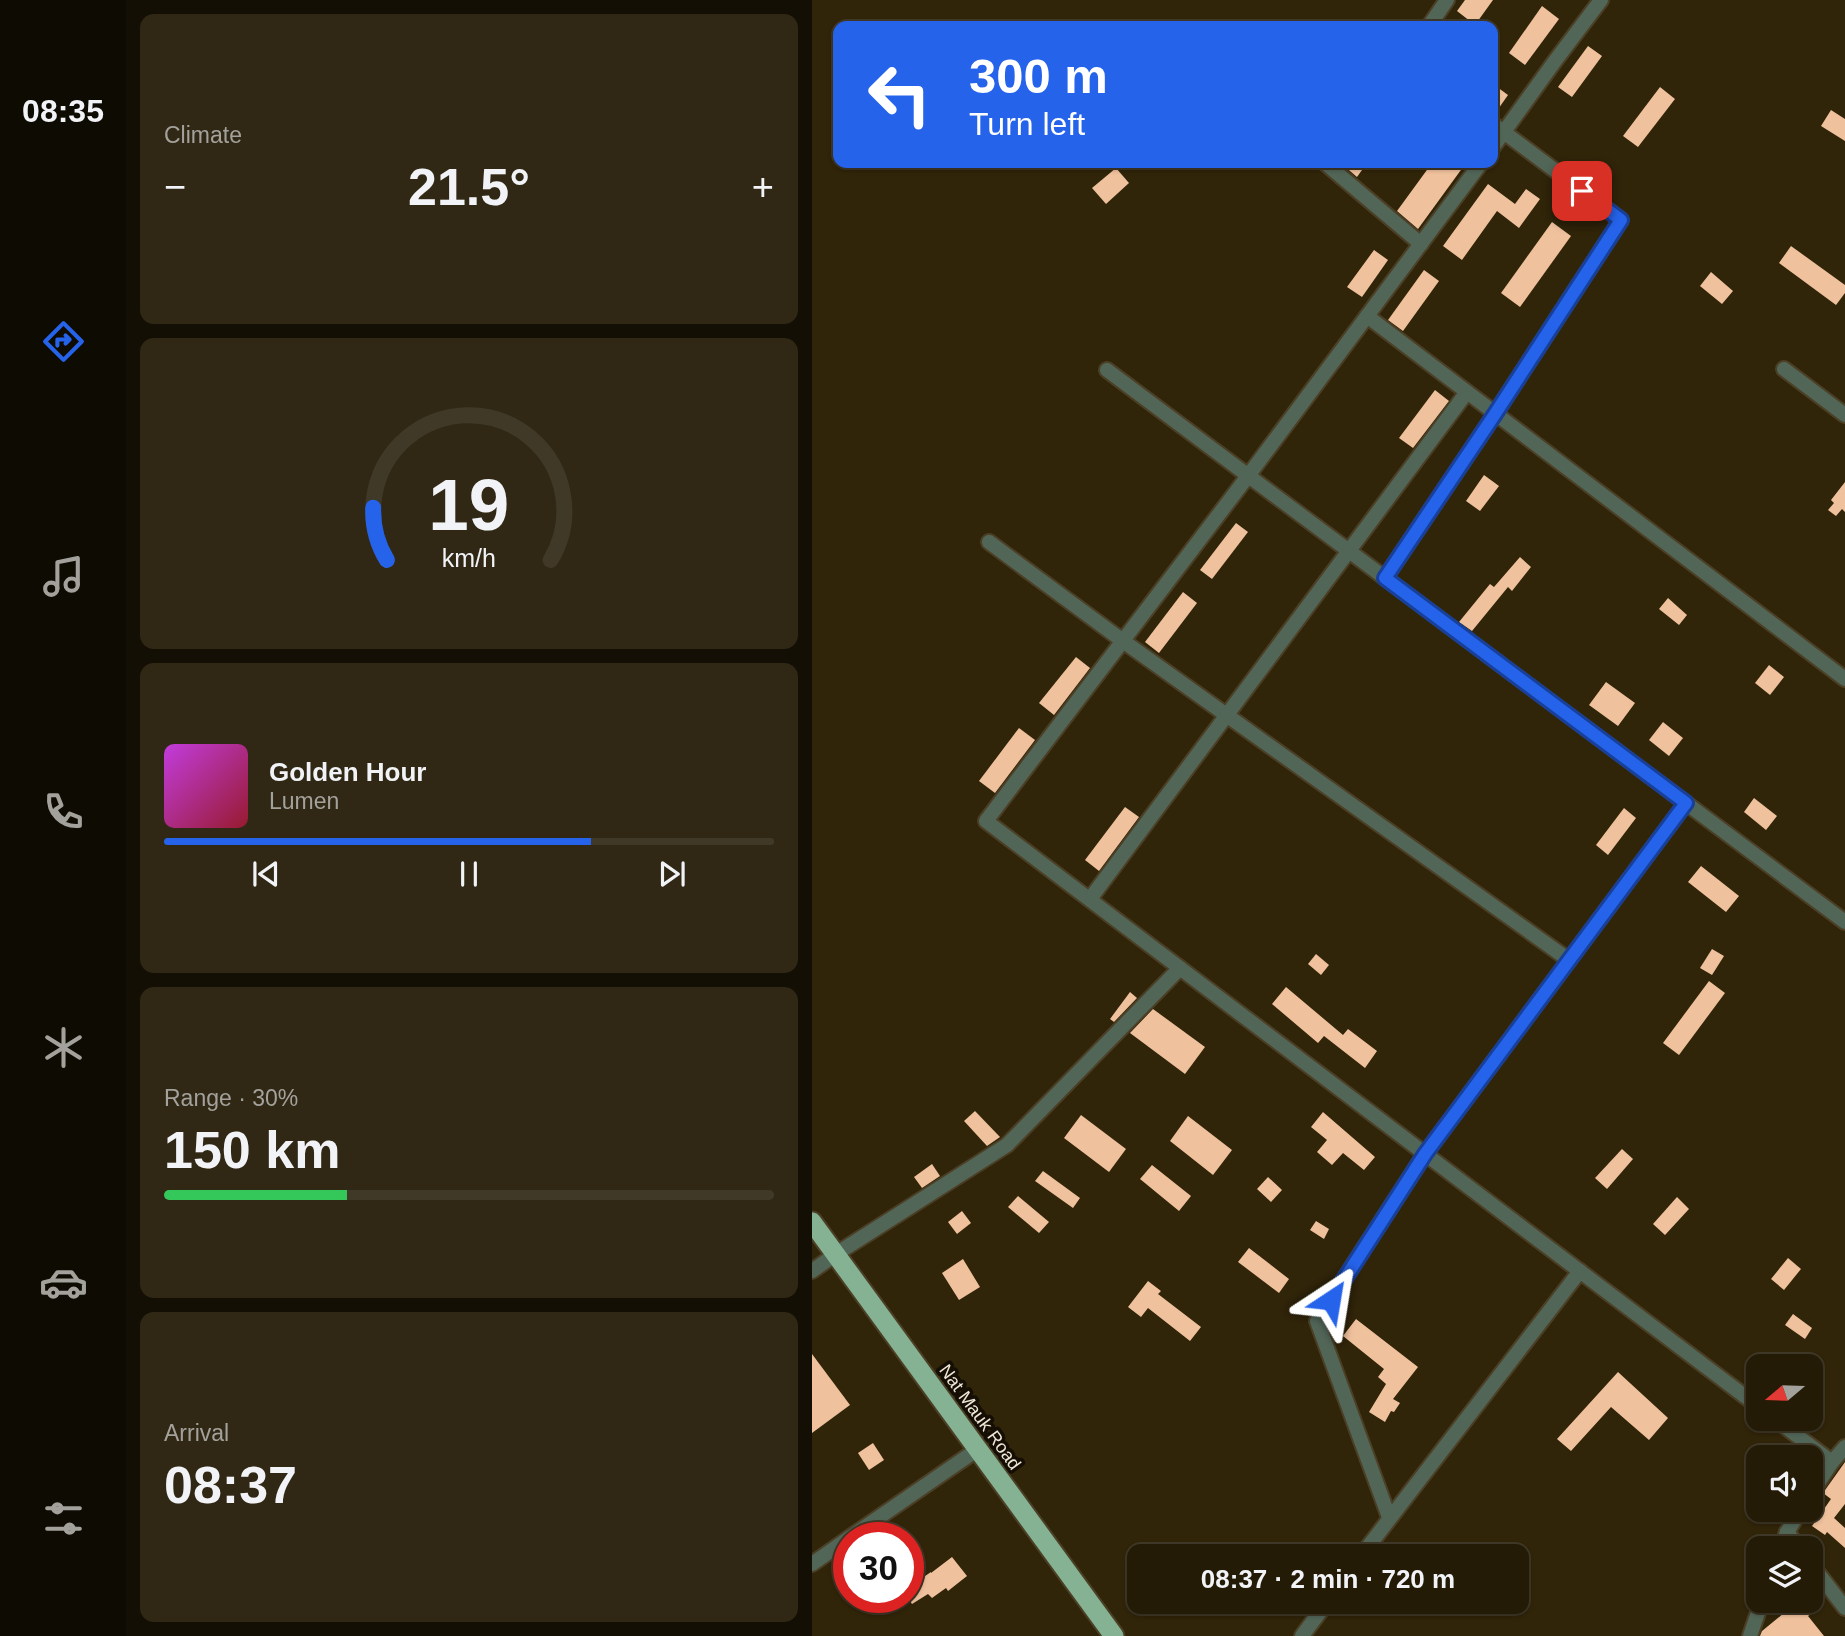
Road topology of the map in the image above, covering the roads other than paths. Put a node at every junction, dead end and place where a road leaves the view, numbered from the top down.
1 (1447, 0) edge
2 (1601, 0) edge
3 (1432, 21) edge
4 (1498, 128) edge
5 (1331, 168) edge
6 (1477, 168) edge
7 (1421, 244) junction
8 (1367, 316) junction
9 (1784, 369) dead end
10 (1107, 370) dead end
11 (1467, 392) junction
12 (1495, 414) junction
13 (1845, 415) edge
14 (1248, 476) junction
15 (989, 542) dead end
16 (1349, 551) junction
17 (1385, 578) junction
18 (1123, 641) junction
19 (1845, 679) edge
20 (1227, 715) junction
21 (1686, 803) junction
22 (1090, 900) junction
23 (1845, 922) edge
24 (1569, 960) junction
25 (1180, 968) junction
26 (1425, 1154) junction
27 (812, 1222) edge
28 (836, 1254) junction
29 (812, 1271) edge
30 (1580, 1271) junction
31 (1746, 1397) edge
32 (1792, 1432) edge
33 (1845, 1447) edge
34 (978, 1449) junction
35 (1832, 1462) junction
36 (1823, 1476) edge
37 (1389, 1517) junction
38 (872, 1522) edge
39 (1793, 1522) edge
40 (1787, 1532) junction
41 (1786, 1536) edge
42 (1790, 1536) edge
43 (1370, 1544) edge
44 (833, 1549) edge
45 (812, 1564) edge
46 (1823, 1580) edge
47 (1845, 1608) edge
48 (1758, 1613) edge
49 (1318, 1614) edge
50 (1114, 1636) edge
51 (1302, 1636) edge
52 (1750, 1636) edge

1 - 3 street
2 - 4 street
4 - 12 street
5 - 7 street
6 - 7 street
7 - 8 street
8 - 11 street
8 - 14 street
9 - 13 street
10 - 14 street
11 - 12 street
11 - 16 street
12 - 17 street
12 - 19 street
14 - 16 street
14 - 18 street
15 - 18 street
16 - 17 street
16 - 20 street
17 - 21 street
18 - 20 street
18 - 22 street
20 - 22 street
20 - 24 street
21 - 23 street
21 - 24 street
22 - 25 street
24 - 26 street
25 - 26 street
25 - 28 street
26 - 30 street
26 - 37 street
27 - 28 highway, Nat Mauk Road
28 - 29 street
28 - 34 highway, Nat Mauk Road
30 - 31 street
30 - 37 street
32 - 35 street
33 - 35 street
34 - 38 street
34 - 50 highway, Nat Mauk Road
35 - 36 street
37 - 43 street
39 - 40 street
40 - 41 street
40 - 42 street
44 - 45 street
46 - 47 street
48 - 52 street
49 - 51 street

